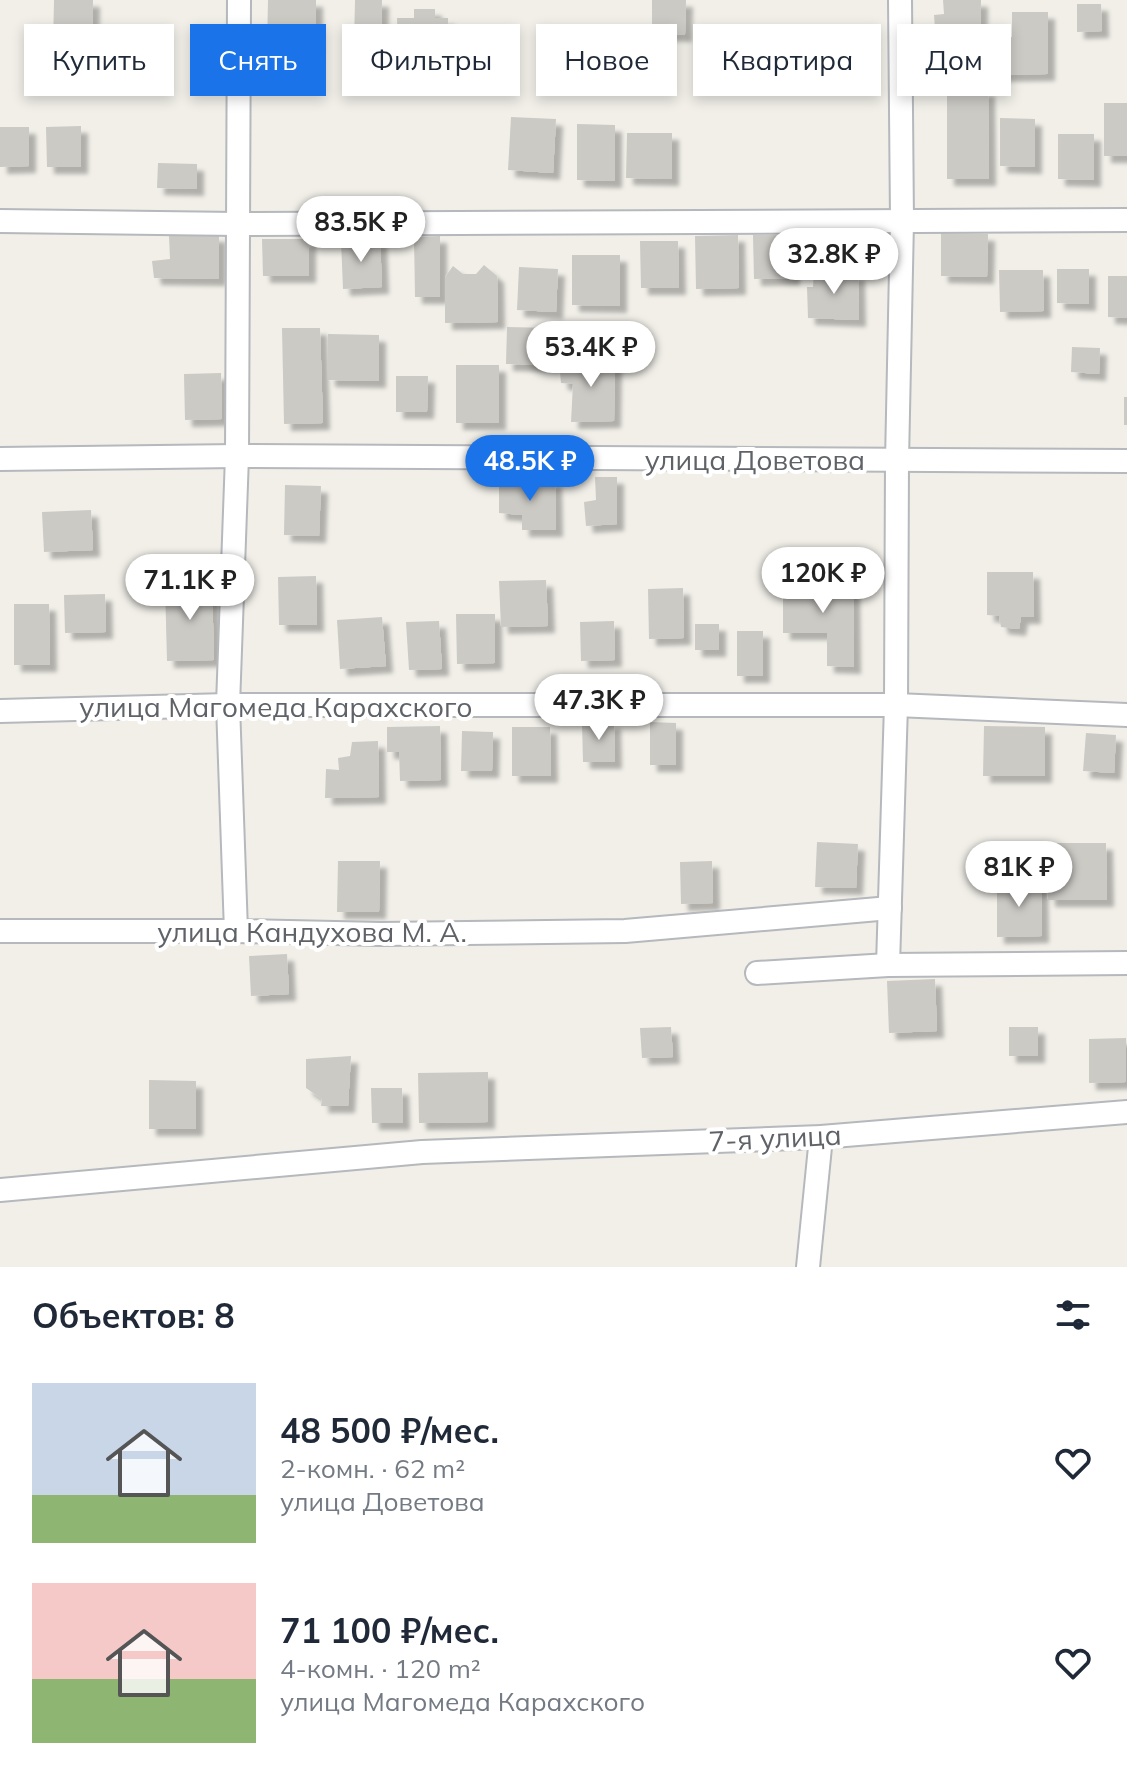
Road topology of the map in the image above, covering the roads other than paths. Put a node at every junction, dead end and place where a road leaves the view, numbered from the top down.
1 (239, 0) edge
2 (900, 0) edge
3 (1127, 220) edge
4 (0, 221) edge
5 (902, 221) junction
6 (237, 224) junction
7 (237, 456) junction
8 (0, 459) edge
9 (897, 461) junction
10 (1127, 461) edge
11 (228, 705) junction
12 (896, 705) junction
13 (0, 711) edge
14 (1127, 715) edge
15 (890, 908) junction
16 (0, 931) edge
17 (236, 931) junction
18 (1127, 963) edge
19 (888, 965) junction
20 (757, 973) dead end
21 (1127, 1112) edge
22 (821, 1137) junction
23 (0, 1190) edge
24 (808, 1267) edge

1 - 6 street
2 - 5 street
3 - 5 street
4 - 6 street
5 - 6 street
5 - 9 street
6 - 7 street
7 - 8 street, улица Доветова
7 - 9 street, улица Доветова
7 - 11 street
9 - 10 street, улица Доветова
9 - 12 street
11 - 12 street, улица Магомеда Карахского
11 - 13 street, улица Магомеда Карахского
11 - 17 street
12 - 14 street, улица Магомеда Карахского
12 - 15 street
15 - 17 street, улица Кандухова М. А.
15 - 19 street
16 - 17 street, улица Кандухова М. А.
18 - 19 street
19 - 20 street
21 - 22 street, 7-я улица
22 - 23 street, 7-я улица
22 - 24 street

